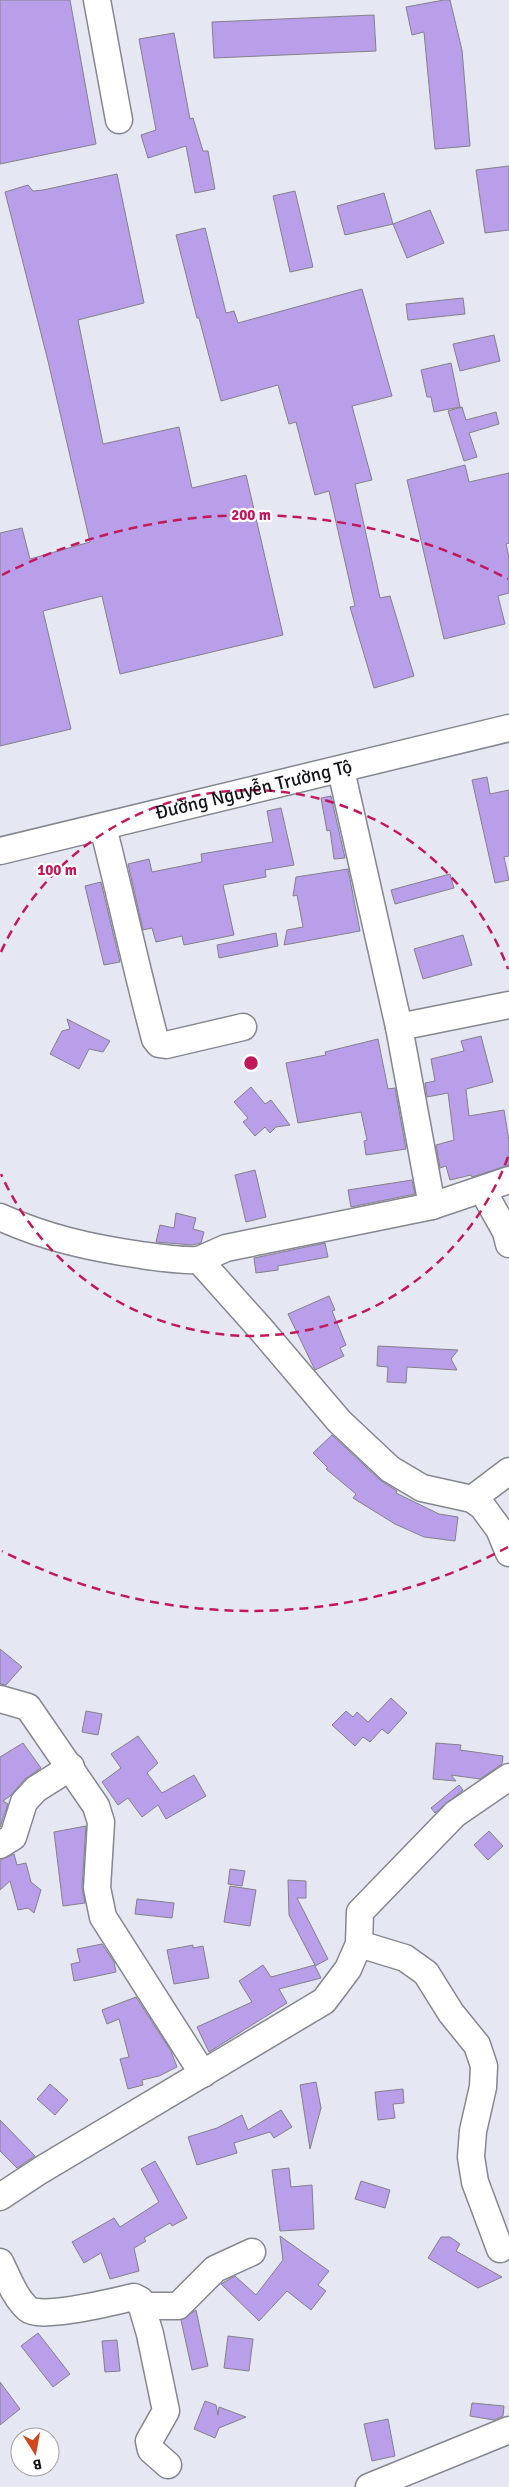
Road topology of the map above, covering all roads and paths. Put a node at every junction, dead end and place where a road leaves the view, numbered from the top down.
1 (96, 0) edge
2 (119, 120) dead end
3 (509, 728) edge
4 (341, 770) junction
5 (103, 827) junction
6 (0, 851) edge
7 (509, 1005) edge
8 (243, 1027) dead end
9 (399, 1027) junction
10 (509, 1180) edge
11 (483, 1191) junction
12 (432, 1206) junction
13 (0, 1217) edge
14 (509, 1244) edge
15 (199, 1260) junction
16 (509, 1471) edge
17 (472, 1499) junction
18 (509, 1554) edge
19 (0, 1699) edge
20 (71, 1767) junction
21 (509, 1777) edge
22 (0, 1845) edge
23 (359, 1944) junction
24 (203, 2074) junction
25 (0, 2197) edge
26 (500, 2249) dead end
27 (252, 2252) dead end
28 (3, 2280) edge
29 (142, 2306) junction
30 (509, 2430) edge
31 (168, 2465) dead end
32 (369, 2487) edge

1 - 2 street
3 - 4 street, Đường Nguyễn Trường Tộ
4 - 5 street, Đường Nguyễn Trường Tộ
4 - 9 street
5 - 6 street, Đường Nguyễn Trường Tộ
5 - 8 street
7 - 9 street
9 - 12 street
10 - 11 street
11 - 12 street
11 - 14 street
12 - 15 street
13 - 15 street
15 - 17 street
16 - 17 street
17 - 18 street
19 - 20 street
20 - 22 street
20 - 24 street
21 - 23 street
23 - 24 street
23 - 26 street
24 - 25 street
27 - 29 street
28 - 29 street
29 - 31 street
30 - 32 street

